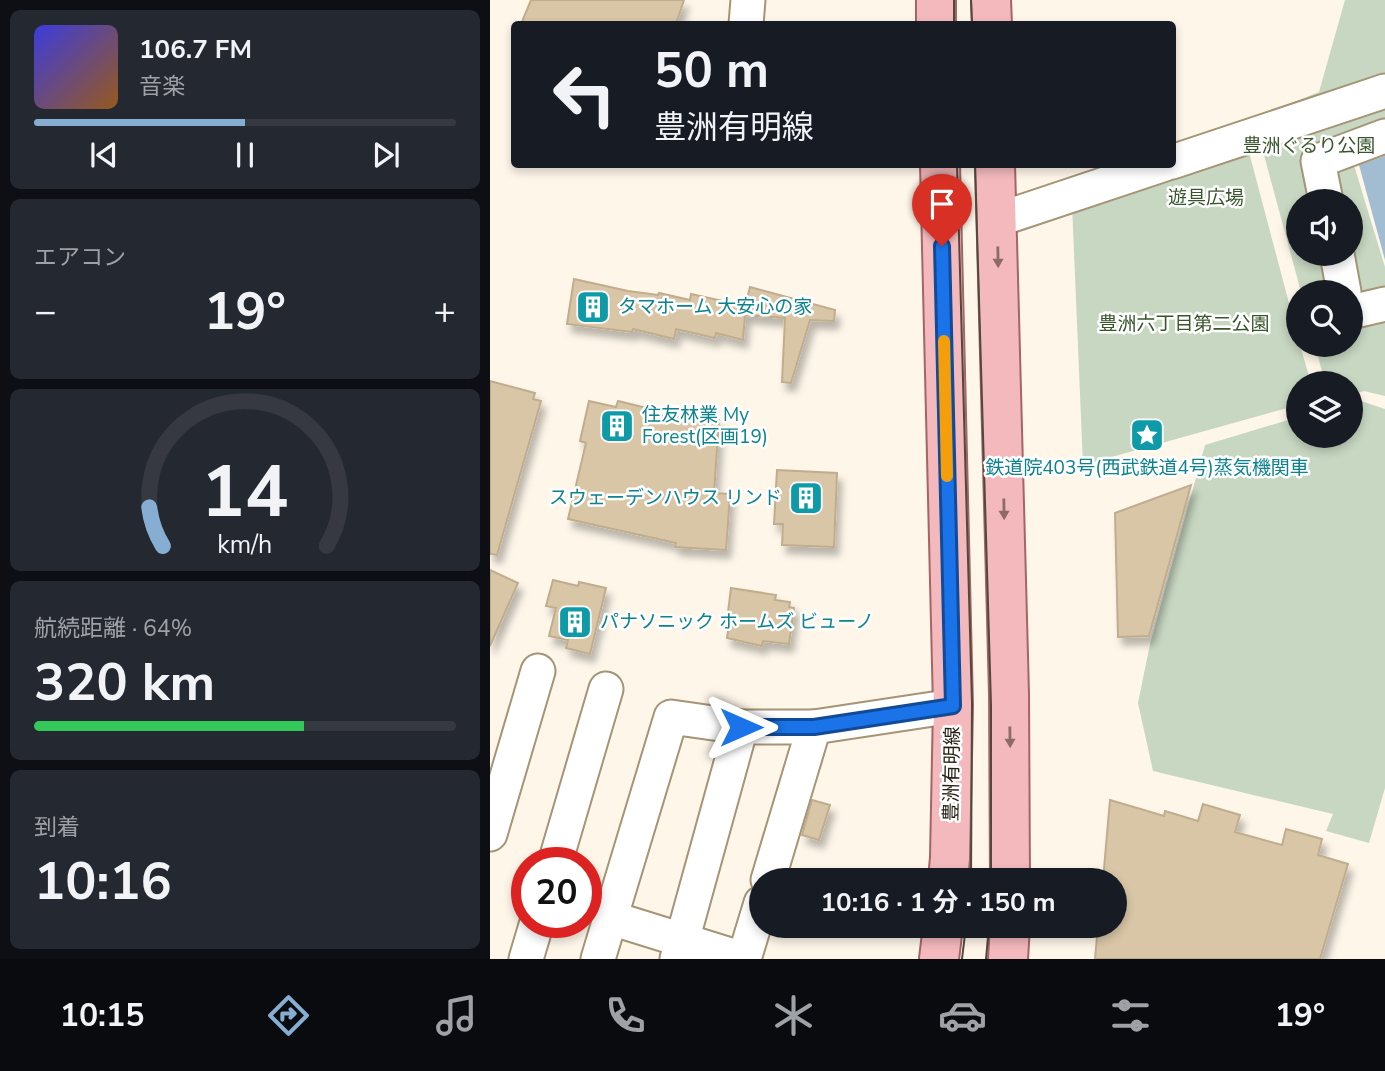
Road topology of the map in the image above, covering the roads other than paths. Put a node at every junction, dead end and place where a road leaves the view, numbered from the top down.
1 (748, 0) edge
2 (936, 0) edge
3 (991, 0) edge
4 (746, 21) edge
5 (936, 21) edge
6 (992, 21) edge
7 (1385, 91) edge
8 (1385, 136) edge
9 (1176, 161) edge
10 (940, 168) edge
11 (995, 168) edge
12 (1153, 168) edge
13 (1324, 189) edge
14 (997, 220) junction
15 (1385, 304) edge
16 (1363, 309) edge
17 (538, 671) dead end
18 (606, 689) dead end
19 (953, 706) junction
20 (741, 727) junction
21 (814, 727) junction
22 (490, 834) edge
23 (560, 847) edge
24 (772, 868) edge
25 (949, 868) edge
26 (1010, 868) edge
27 (611, 918) junction
28 (532, 938) edge
29 (750, 938) edge
30 (942, 938) edge
31 (1010, 938) edge
32 (680, 950) edge
33 (526, 959) edge
34 (598, 959) edge
35 (744, 959) edge
36 (939, 959) edge
37 (1009, 959) edge

1 - 4 street
2 - 5 main road
3 - 6 main road
7 - 9 street
8 - 13 street
10 - 19 main road, 豊洲有明線
11 - 14 main road
12 - 14 street
14 -> 26 main road
15 - 16 street
17 - 22 street
18 - 23 street
19 - 21 street
19 - 25 main road, 豊洲有明線
20 - 21 street
20 - 27 street
20 - 32 street
21 - 24 street
27 - 32 street
27 - 34 street
28 - 33 street
29 - 35 street
30 - 36 main road
31 - 37 main road
32 - 35 street

